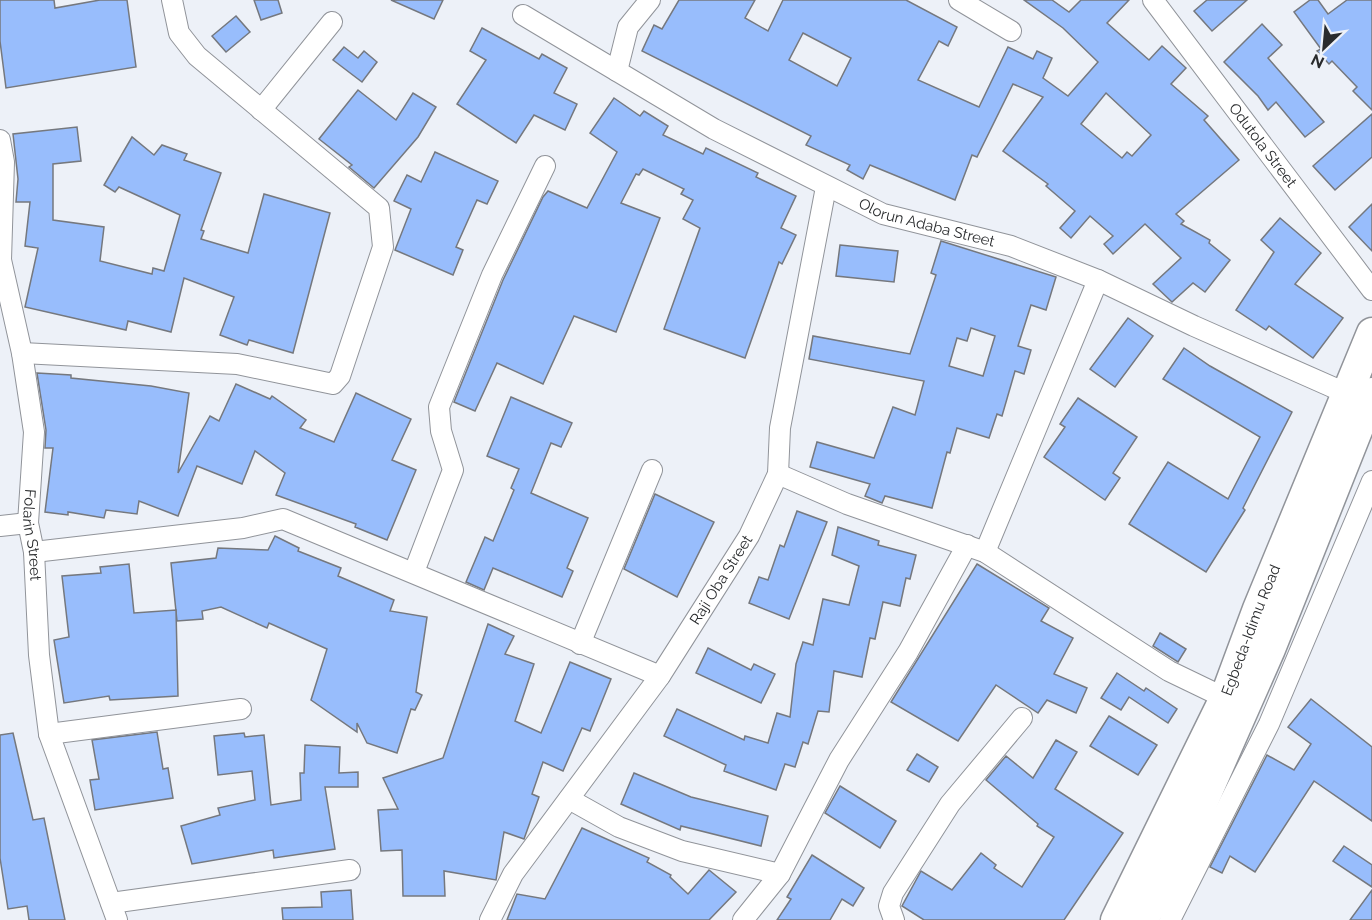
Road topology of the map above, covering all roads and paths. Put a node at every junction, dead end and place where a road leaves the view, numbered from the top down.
1 (172, 0) edge
2 (650, 0) edge
3 (959, 0) edge
4 (1154, 0) edge
5 (523, 15) dead end
6 (332, 22) dead end
7 (1011, 31) dead end
8 (617, 72) junction
9 (261, 110) junction
10 (0, 140) edge
11 (545, 166) dead end
12 (826, 187) junction
13 (1098, 280) junction
14 (1372, 290) edge
15 (1372, 333) edge
16 (22, 352) junction
17 (1360, 393) edge
18 (652, 470) dead end
19 (778, 474) junction
20 (1372, 481) edge
21 (28, 523) junction
22 (0, 526) edge
23 (976, 549) junction
24 (34, 552) junction
25 (414, 572) junction
26 (580, 644) junction
27 (660, 676) junction
28 (1225, 698) junction
29 (241, 709) dead end
30 (1022, 718) dead end
31 (49, 734) junction
32 (569, 799) junction
33 (350, 870) dead end
34 (780, 874) junction
35 (114, 911) edge
36 (490, 920) edge
37 (743, 920) edge
38 (894, 920) edge
39 (1116, 920) edge
40 (1143, 920) edge
41 (1170, 920) edge

1 - 9 street
2 - 8 street
3 - 7 street
4 - 14 street, Odutola Street
5 - 8 street, Olorun Adaba Street
6 - 9 street
8 - 12 street, Olorun Adaba Street
9 - 16 street
10 - 16 street, Folarin Street
11 - 25 street
12 - 13 street, Olorun Adaba Street
12 - 19 street, Raji Oba Street
13 - 17 street, Olorun Adaba Street
13 - 23 street
15 - 17 main road, Egbeda-Idimu Road
16 - 21 street, Folarin Street
17 - 28 main road, Egbeda-Idimu Road
17 - 40 main road, Egbeda-Idimu Road
18 - 26 street
19 - 23 street
19 - 27 street, Raji Oba Street
20 - 41 street
21 - 22 street
21 - 24 street, Folarin Street
23 - 28 street
23 - 34 street
24 - 25 street
24 - 31 street, Folarin Street
25 - 26 street
26 - 27 street
27 - 32 street, Raji Oba Street
28 - 39 main road, Egbeda-Idimu Road
29 - 31 street
30 - 38 street
31 - 35 street, Folarin Street
32 - 34 street
32 - 36 street, Raji Oba Street
33 - 35 street
34 - 37 street

